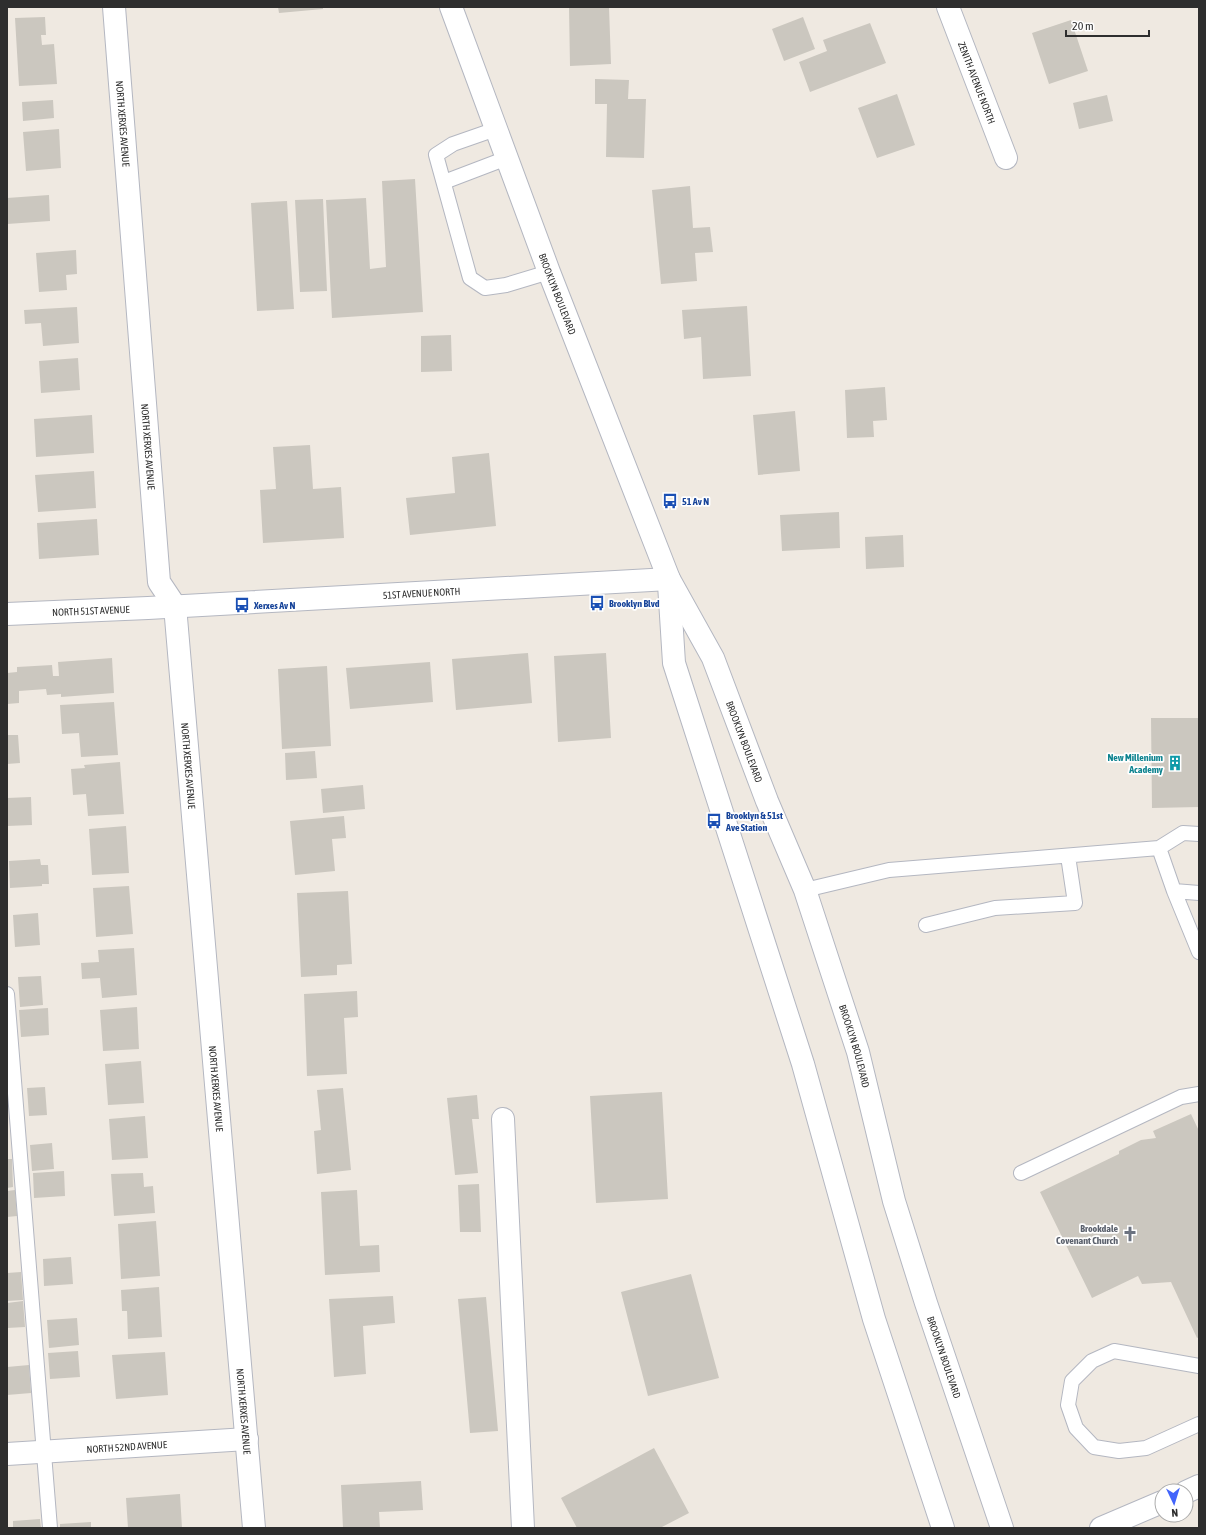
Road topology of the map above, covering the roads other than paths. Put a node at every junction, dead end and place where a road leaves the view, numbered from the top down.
1 (114, 7) edge
2 (451, 7) edge
3 (948, 7) edge
4 (496, 129) junction
5 (507, 158) junction
6 (1006, 158) dead end
7 (444, 182) junction
8 (549, 272) junction
9 (669, 579) junction
10 (175, 606) junction
11 (7, 614) edge
12 (1199, 834) edge
13 (1159, 848) junction
14 (1068, 856) junction
15 (805, 890) junction
16 (1174, 891) junction
17 (1199, 893) edge
18 (926, 925) dead end
19 (1199, 952) edge
20 (7, 994) edge
21 (1199, 1094) edge
22 (503, 1119) dead end
23 (1021, 1173) dead end
24 (1199, 1366) edge
25 (1199, 1424) edge
26 (247, 1439) junction
27 (44, 1452) junction
28 (7, 1454) edge
29 (1154, 1505) edge
30 (50, 1528) edge
31 (254, 1528) edge
32 (524, 1528) edge
33 (943, 1528) edge
34 (1002, 1528) edge
35 (1101, 1528) edge

1 - 10 street, NORTH XERXES AVENUE
2 - 4 street, BROOKLYN BOULEVARD
3 - 6 street, ZENITH AVENUE NORTH
4 - 5 street, BROOKLYN BOULEVARD
4 - 7 lane
5 - 7 lane
5 - 8 street, BROOKLYN BOULEVARD
7 - 8 lane
8 - 9 street, BROOKLYN BOULEVARD
9 - 10 street, 51ST AVENUE NORTH
9 - 15 street, BROOKLYN BOULEVARD
9 - 33 street, BROOKLYN BOULEVARD
10 - 11 street, NORTH 51ST AVENUE
10 - 26 street, NORTH XERXES AVENUE
12 - 13 lane
13 - 14 lane
13 - 16 lane
14 - 15 lane
14 - 18 lane
15 - 34 street, BROOKLYN BOULEVARD
16 - 17 lane
16 - 19 lane
20 - 27 lane
21 - 23 lane
22 - 32 street
24 - 25 lane
26 - 27 street, NORTH 52ND AVENUE
26 - 31 street, NORTH XERXES AVENUE
27 - 28 street, NORTH 52ND AVENUE
27 - 30 lane
29 - 35 street

